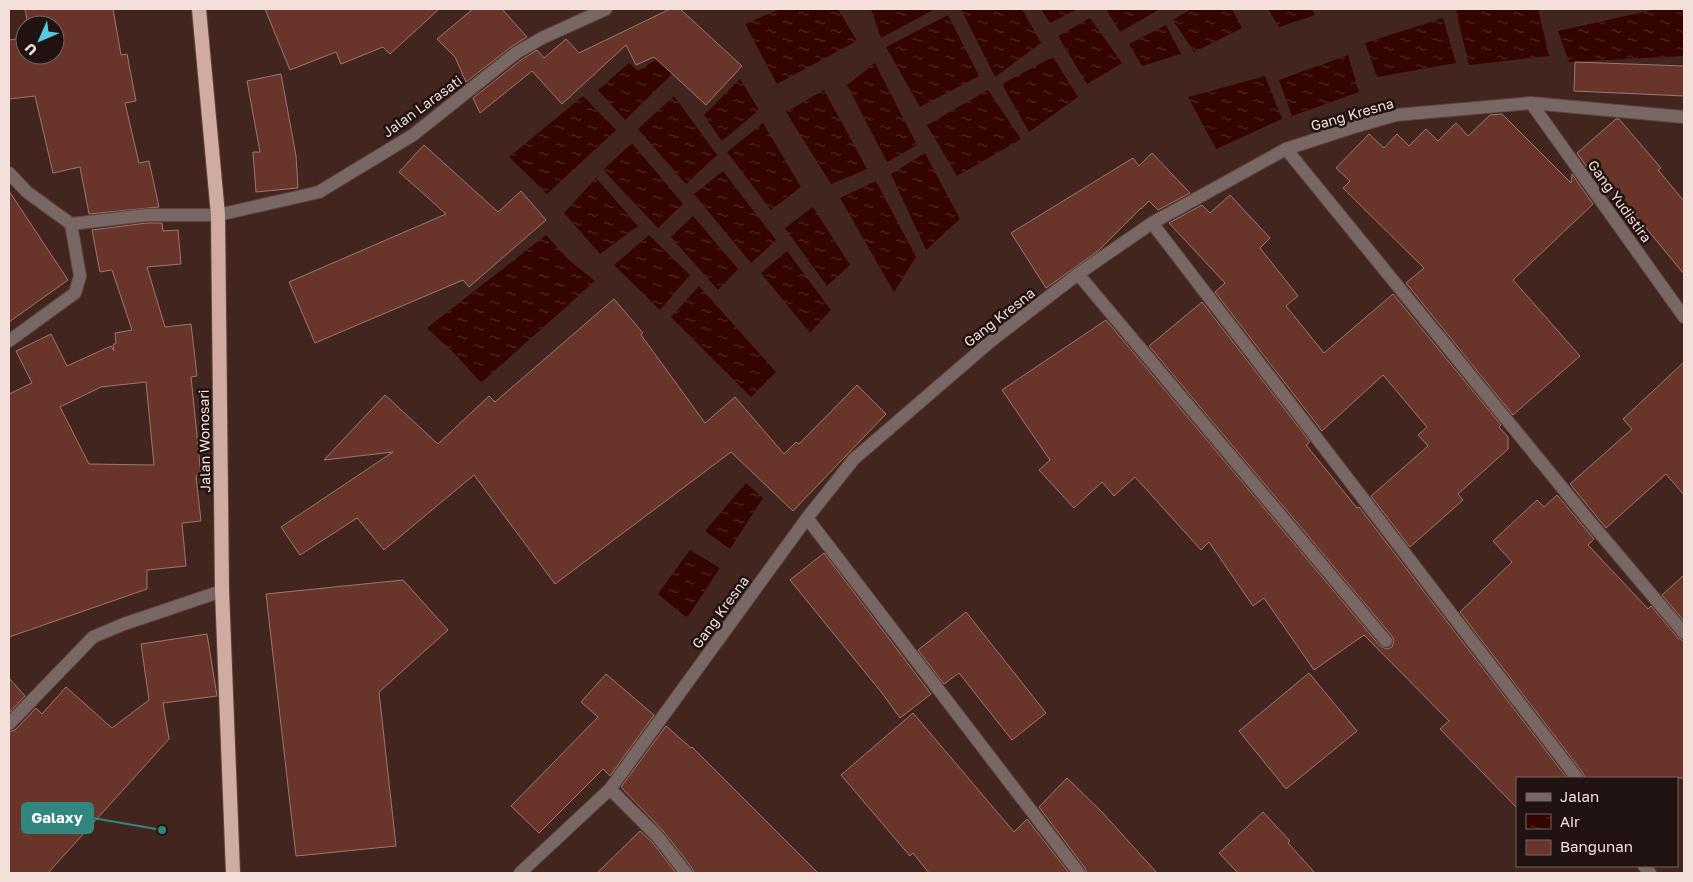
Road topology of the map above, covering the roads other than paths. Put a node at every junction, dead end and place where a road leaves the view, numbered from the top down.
1 (199, 9) edge
2 (606, 9) edge
3 (1531, 103) junction
4 (1684, 116) edge
5 (1286, 149) junction
6 (9, 174) edge
7 (218, 215) junction
8 (1152, 223) junction
9 (72, 224) junction
10 (1078, 274) junction
11 (1684, 317) edge
12 (9, 341) edge
13 (807, 518) junction
14 (222, 591) junction
15 (1684, 632) edge
16 (1386, 641) dead end
17 (9, 724) edge
18 (1577, 777) edge
19 (610, 789) junction
20 (233, 873) edge
21 (520, 873) edge
22 (686, 873) edge
23 (1079, 873) edge

1 - 7 highway, Jalan Wonosari
2 - 7 street, Jalan Larasati
3 - 4 street, Gang Kresna
3 - 5 street, Gang Kresna
3 - 11 street, Gang Yudistira
5 - 8 street, Gang Kresna
5 - 15 street
6 - 9 street
7 - 9 street, Jalan Larasati
7 - 14 highway, Jalan Wonosari
8 - 10 street, Gang Kresna
8 - 18 street
9 - 12 street
10 - 13 street, Gang Kresna
10 - 16 street
13 - 19 street, Gang Kresna
13 - 23 street
14 - 17 street
14 - 20 highway, Jalan Wonosari
19 - 21 street, Gang Kresna
19 - 22 street

